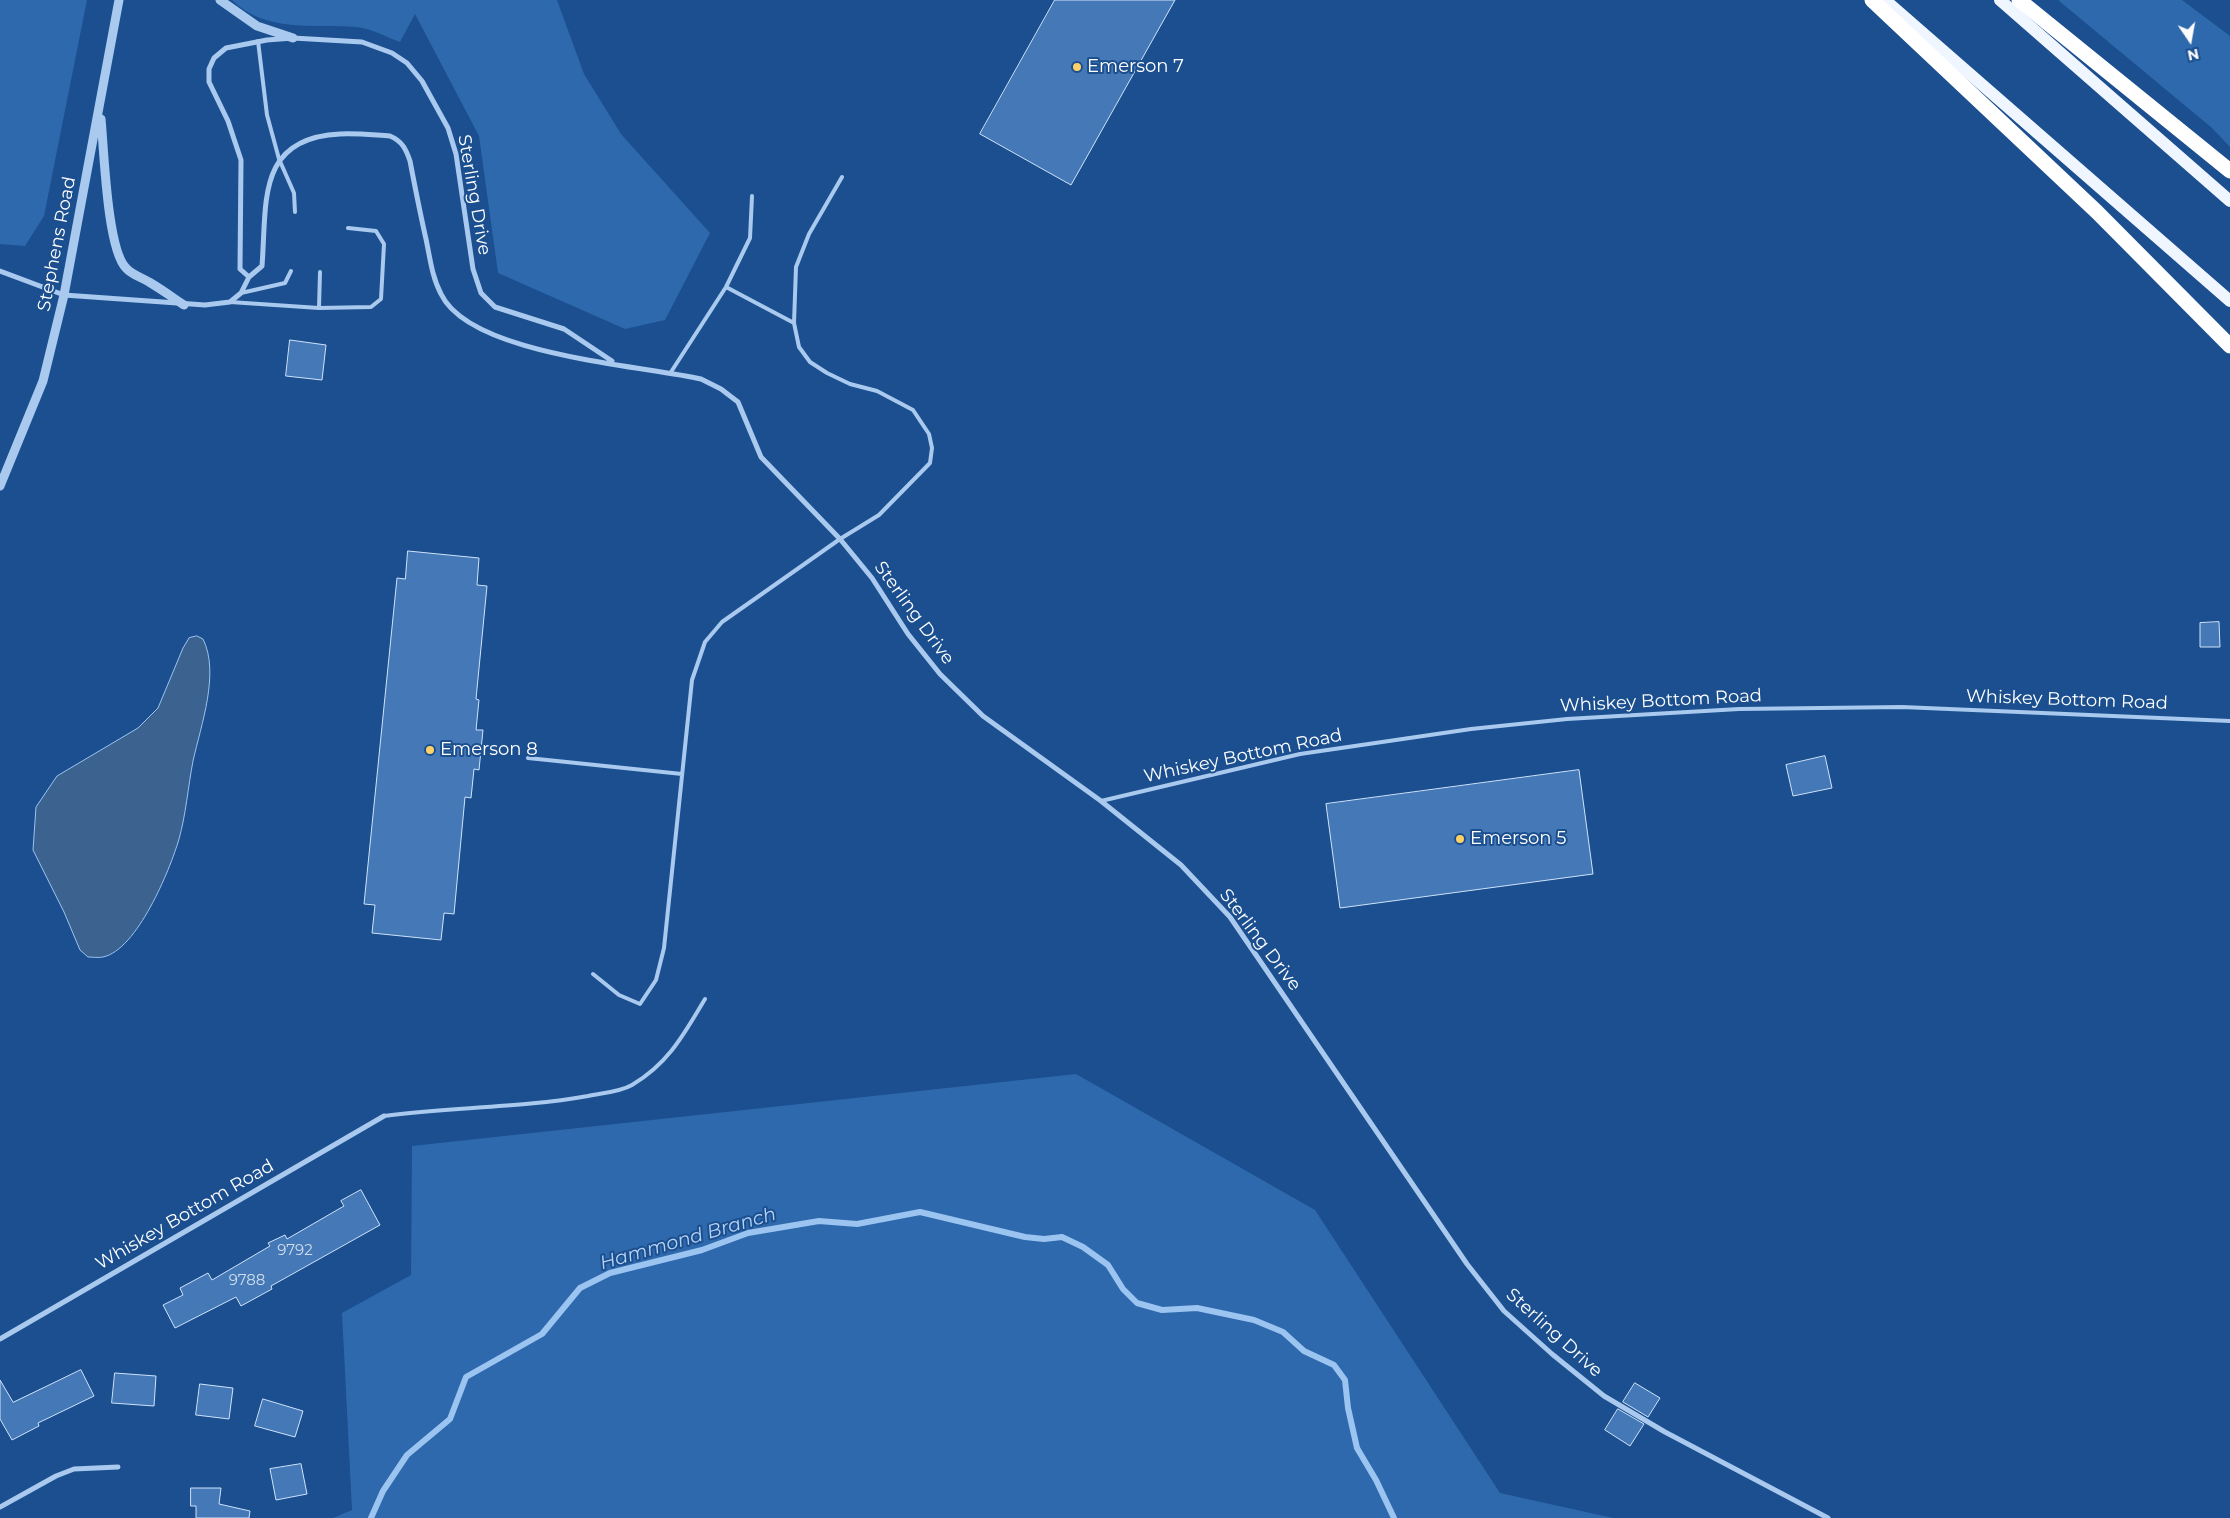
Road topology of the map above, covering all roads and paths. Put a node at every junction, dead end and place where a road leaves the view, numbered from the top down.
1 (119, 0) edge
2 (220, 0) edge
3 (1872, 0) edge
4 (1885, 0) edge
5 (2000, 0) edge
6 (2019, 0) edge
7 (293, 38) junction
8 (258, 41) junction
9 (100, 109) junction
10 (279, 159) junction
11 (2230, 171) edge
12 (842, 177) dead end
13 (752, 196) dead end
14 (2230, 201) edge
15 (295, 212) dead end
16 (348, 228) dead end
17 (0, 271) edge
18 (291, 271) dead end
19 (320, 272) dead end
20 (249, 277) junction
21 (726, 287) junction
22 (241, 293) junction
23 (64, 295) junction
24 (2230, 301) edge
25 (230, 302) junction
26 (184, 305) junction
27 (319, 308) junction
28 (794, 323) junction
29 (2230, 346) edge
30 (614, 363) junction
31 (671, 372) junction
32 (0, 486) edge
33 (840, 539) junction
34 (2230, 721) edge
35 (528, 758) dead end
36 (682, 774) junction
37 (1101, 802) junction
38 (593, 974) dead end
39 (705, 999) dead end
40 (384, 1116) joint
41 (0, 1339) edge
42 (118, 1467) dead end
43 (0, 1507) edge
44 (1828, 1518) edge

1 - 9 street, Stephens Road
2 - 7 street
3 - 29 highway
4 - 24 main road
5 - 14 main road
6 - 11 highway
7 - 8 street, Sterling Drive
7 - 30 street, Sterling Drive
8 - 10 lane
8 - 20 street, Sterling Drive
9 - 23 street, Stephens Road
9 - 26 street
10 - 15 lane
10 - 20 street
10 - 30 street, Sterling Drive
12 - 28 lane
13 - 21 lane
16 - 27 lane
17 - 23 street
18 - 22 lane
19 - 27 lane
20 - 22 street
21 - 28 lane
21 - 31 lane
22 - 25 street
23 - 26 street
23 - 32 street, Stephens Road
25 - 26 street
25 - 27 lane
28 - 33 lane
30 - 31 street, Sterling Drive
31 - 33 street, Sterling Drive
33 - 36 lane
33 - 37 street, Sterling Drive
34 - 37 lane, Whiskey Bottom Road
35 - 36 lane
36 - 38 lane
37 - 44 street, Sterling Drive
39 - 40 lane
40 - 41 street, Whiskey Bottom Road
42 - 43 street

